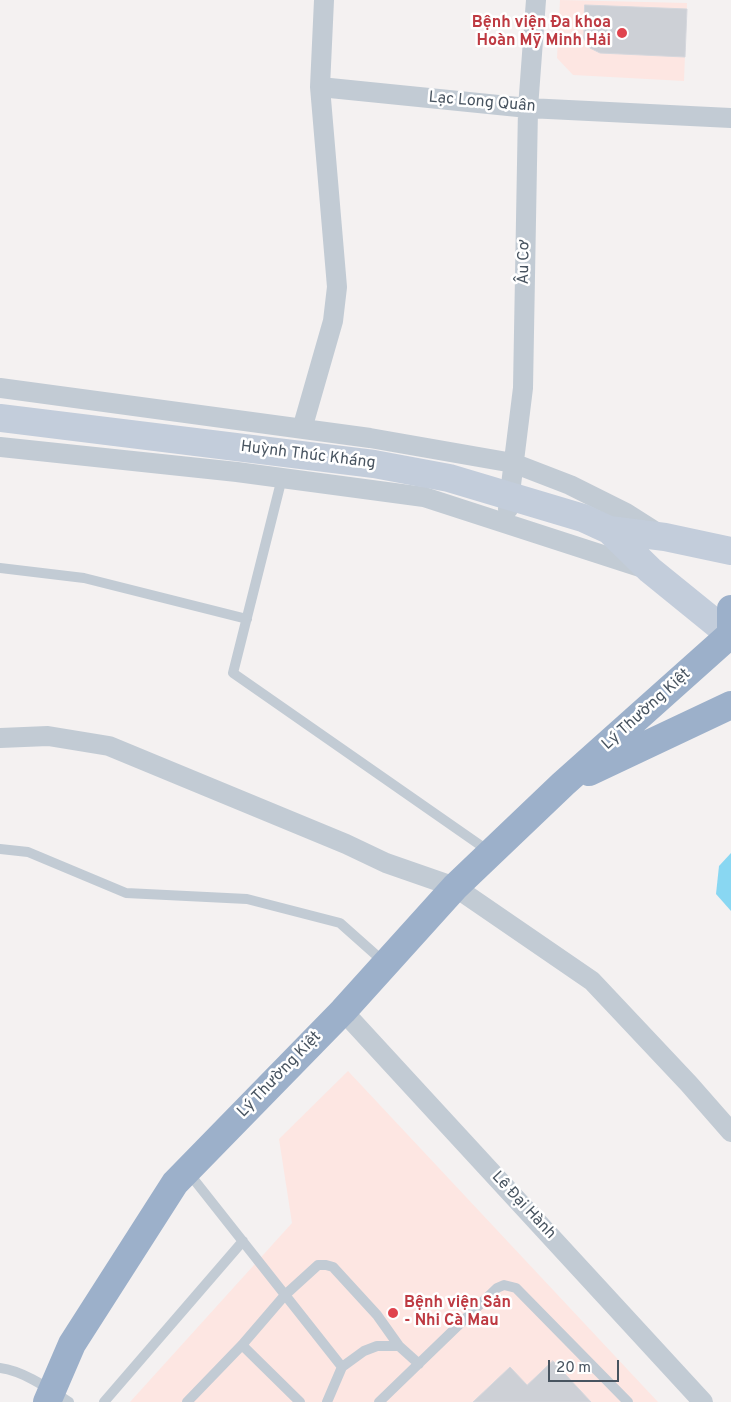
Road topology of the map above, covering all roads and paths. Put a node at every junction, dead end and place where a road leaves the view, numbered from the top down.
1 (324, 0) edge
2 (536, 0) edge
3 (320, 87) junction
4 (528, 108) junction
5 (731, 118) edge
6 (0, 388) edge
7 (0, 418) edge
8 (302, 429) junction
9 (0, 447) edge
10 (513, 463) junction
11 (282, 478) junction
12 (507, 524) junction
13 (608, 530) junction
14 (665, 538) junction
15 (731, 551) edge
16 (0, 568) edge
17 (650, 570) junction
18 (731, 608) edge
19 (247, 619) junction
20 (731, 635) edge
21 (731, 705) edge
22 (0, 738) edge
23 (563, 784) junction
24 (0, 849) edge
25 (491, 853) junction
26 (455, 887) junction
27 (386, 964) junction
28 (343, 1011) junction
29 (731, 1132) edge
30 (187, 1171) junction
31 (243, 1241) junction
32 (285, 1295) junction
33 (242, 1344) junction
34 (399, 1346) junction
35 (419, 1364) junction
36 (342, 1367) junction
37 (0, 1368) edge
38 (56, 1398) edge
39 (104, 1402) edge
40 (187, 1402) edge
41 (300, 1402) edge
42 (327, 1402) edge
43 (379, 1402) edge
44 (628, 1402) edge
45 (703, 1402) edge

1 - 3 street
2 - 4 street, Âu Cơ
3 - 4 street, Lạc Long Quân
3 - 8 street
4 - 5 street, Lạc Long Quân
4 - 10 street, Âu Cơ
6 - 8 street
7 - 13 main road, Huỳnh Thúc Kháng
8 - 10 street
9 - 11 street
10 - 12 street, Âu Cơ
10 - 14 street
11 - 12 street
11 - 19 lane
12 - 17 street
13 - 14 main road, Huỳnh Thúc Kháng
13 - 17 main road, Huỳnh Thúc Kháng
14 - 15 main road, Huỳnh Thúc Kháng
16 - 19 lane
17 - 20 main road, Huỳnh Thúc Kháng
18 - 20 highway
19 - 25 lane
20 - 23 highway, Lý Thường Kiệt
21 - 23 highway, Lý Thường Kiệt
22 - 26 street
23 - 25 highway, Lý Thường Kiệt
24 - 27 lane
25 - 26 highway, Lý Thường Kiệt
26 - 27 highway, Lý Thường Kiệt
26 - 29 street
27 - 28 highway, Lý Thường Kiệt
28 - 30 highway, Lý Thường Kiệt
28 - 45 street, Lê Đại Hành
30 - 31 lane
30 - 38 highway, Lý Thường Kiệt
31 - 32 lane
31 - 39 lane
32 - 33 lane
32 - 34 lane
32 - 36 lane
33 - 40 lane
33 - 41 lane
34 - 35 lane
34 - 36 lane
35 - 43 lane
35 - 44 lane
36 - 42 lane
37 - 38 lane

